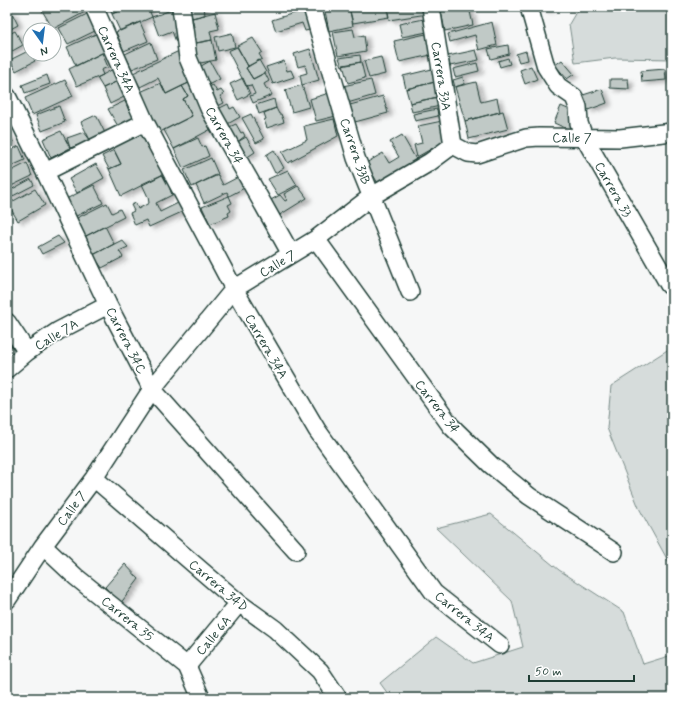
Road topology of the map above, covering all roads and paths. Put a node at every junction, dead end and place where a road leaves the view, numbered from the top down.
1 (94, 7) edge
2 (181, 7) edge
3 (313, 7) edge
4 (431, 7) edge
5 (529, 7) edge
6 (7, 96) edge
7 (145, 122) junction
8 (672, 132) edge
9 (584, 137) junction
10 (453, 145) junction
11 (45, 172) junction
12 (372, 196) junction
13 (316, 239) junction
14 (291, 254) junction
15 (669, 285) dead end
16 (234, 289) junction
17 (410, 292) dead end
18 (108, 305) junction
19 (7, 322) edge
20 (27, 352) junction
21 (7, 370) edge
22 (152, 389) junction
23 (94, 478) junction
24 (43, 546) junction
25 (296, 551) dead end
26 (614, 552) dead end
27 (7, 600) edge
28 (239, 603) junction
29 (500, 645) dead end
30 (187, 666) junction
31 (201, 698) edge
32 (338, 698) edge

1 - 7 street, Carrera 34A
2 - 14 street, Carrera 34
3 - 12 street, Carrera 33B
4 - 10 street, Carrera 33A
5 - 9 street, Carrera 33
6 - 11 street, Carrera 34C
7 - 11 street
7 - 16 street, Carrera 34A
8 - 9 street, Calle 7
9 - 10 street, Calle 7
9 - 15 street, Carrera 33
10 - 12 street, Calle 7
11 - 18 street, Carrera 34C
12 - 13 street, Calle 7
12 - 17 street, Carrera 33B
13 - 14 street, Calle 7
13 - 26 street, Carrera 34
14 - 16 street, Calle 7
16 - 22 street, Calle 7
16 - 29 street, Carrera 34A
18 - 20 street, Calle 7A
18 - 22 street, Carrera 34C
19 - 20 street
20 - 21 street, Calle 7A
22 - 23 street, Calle 7
22 - 25 street, Carrera 34C
23 - 24 street, Calle 7
23 - 28 street, Carrera 34D
24 - 27 street, Calle 7
24 - 30 street, Carrera 35
28 - 30 street, Calle 6A
28 - 32 street, Carrera 34D
30 - 31 street, Carrera 35

